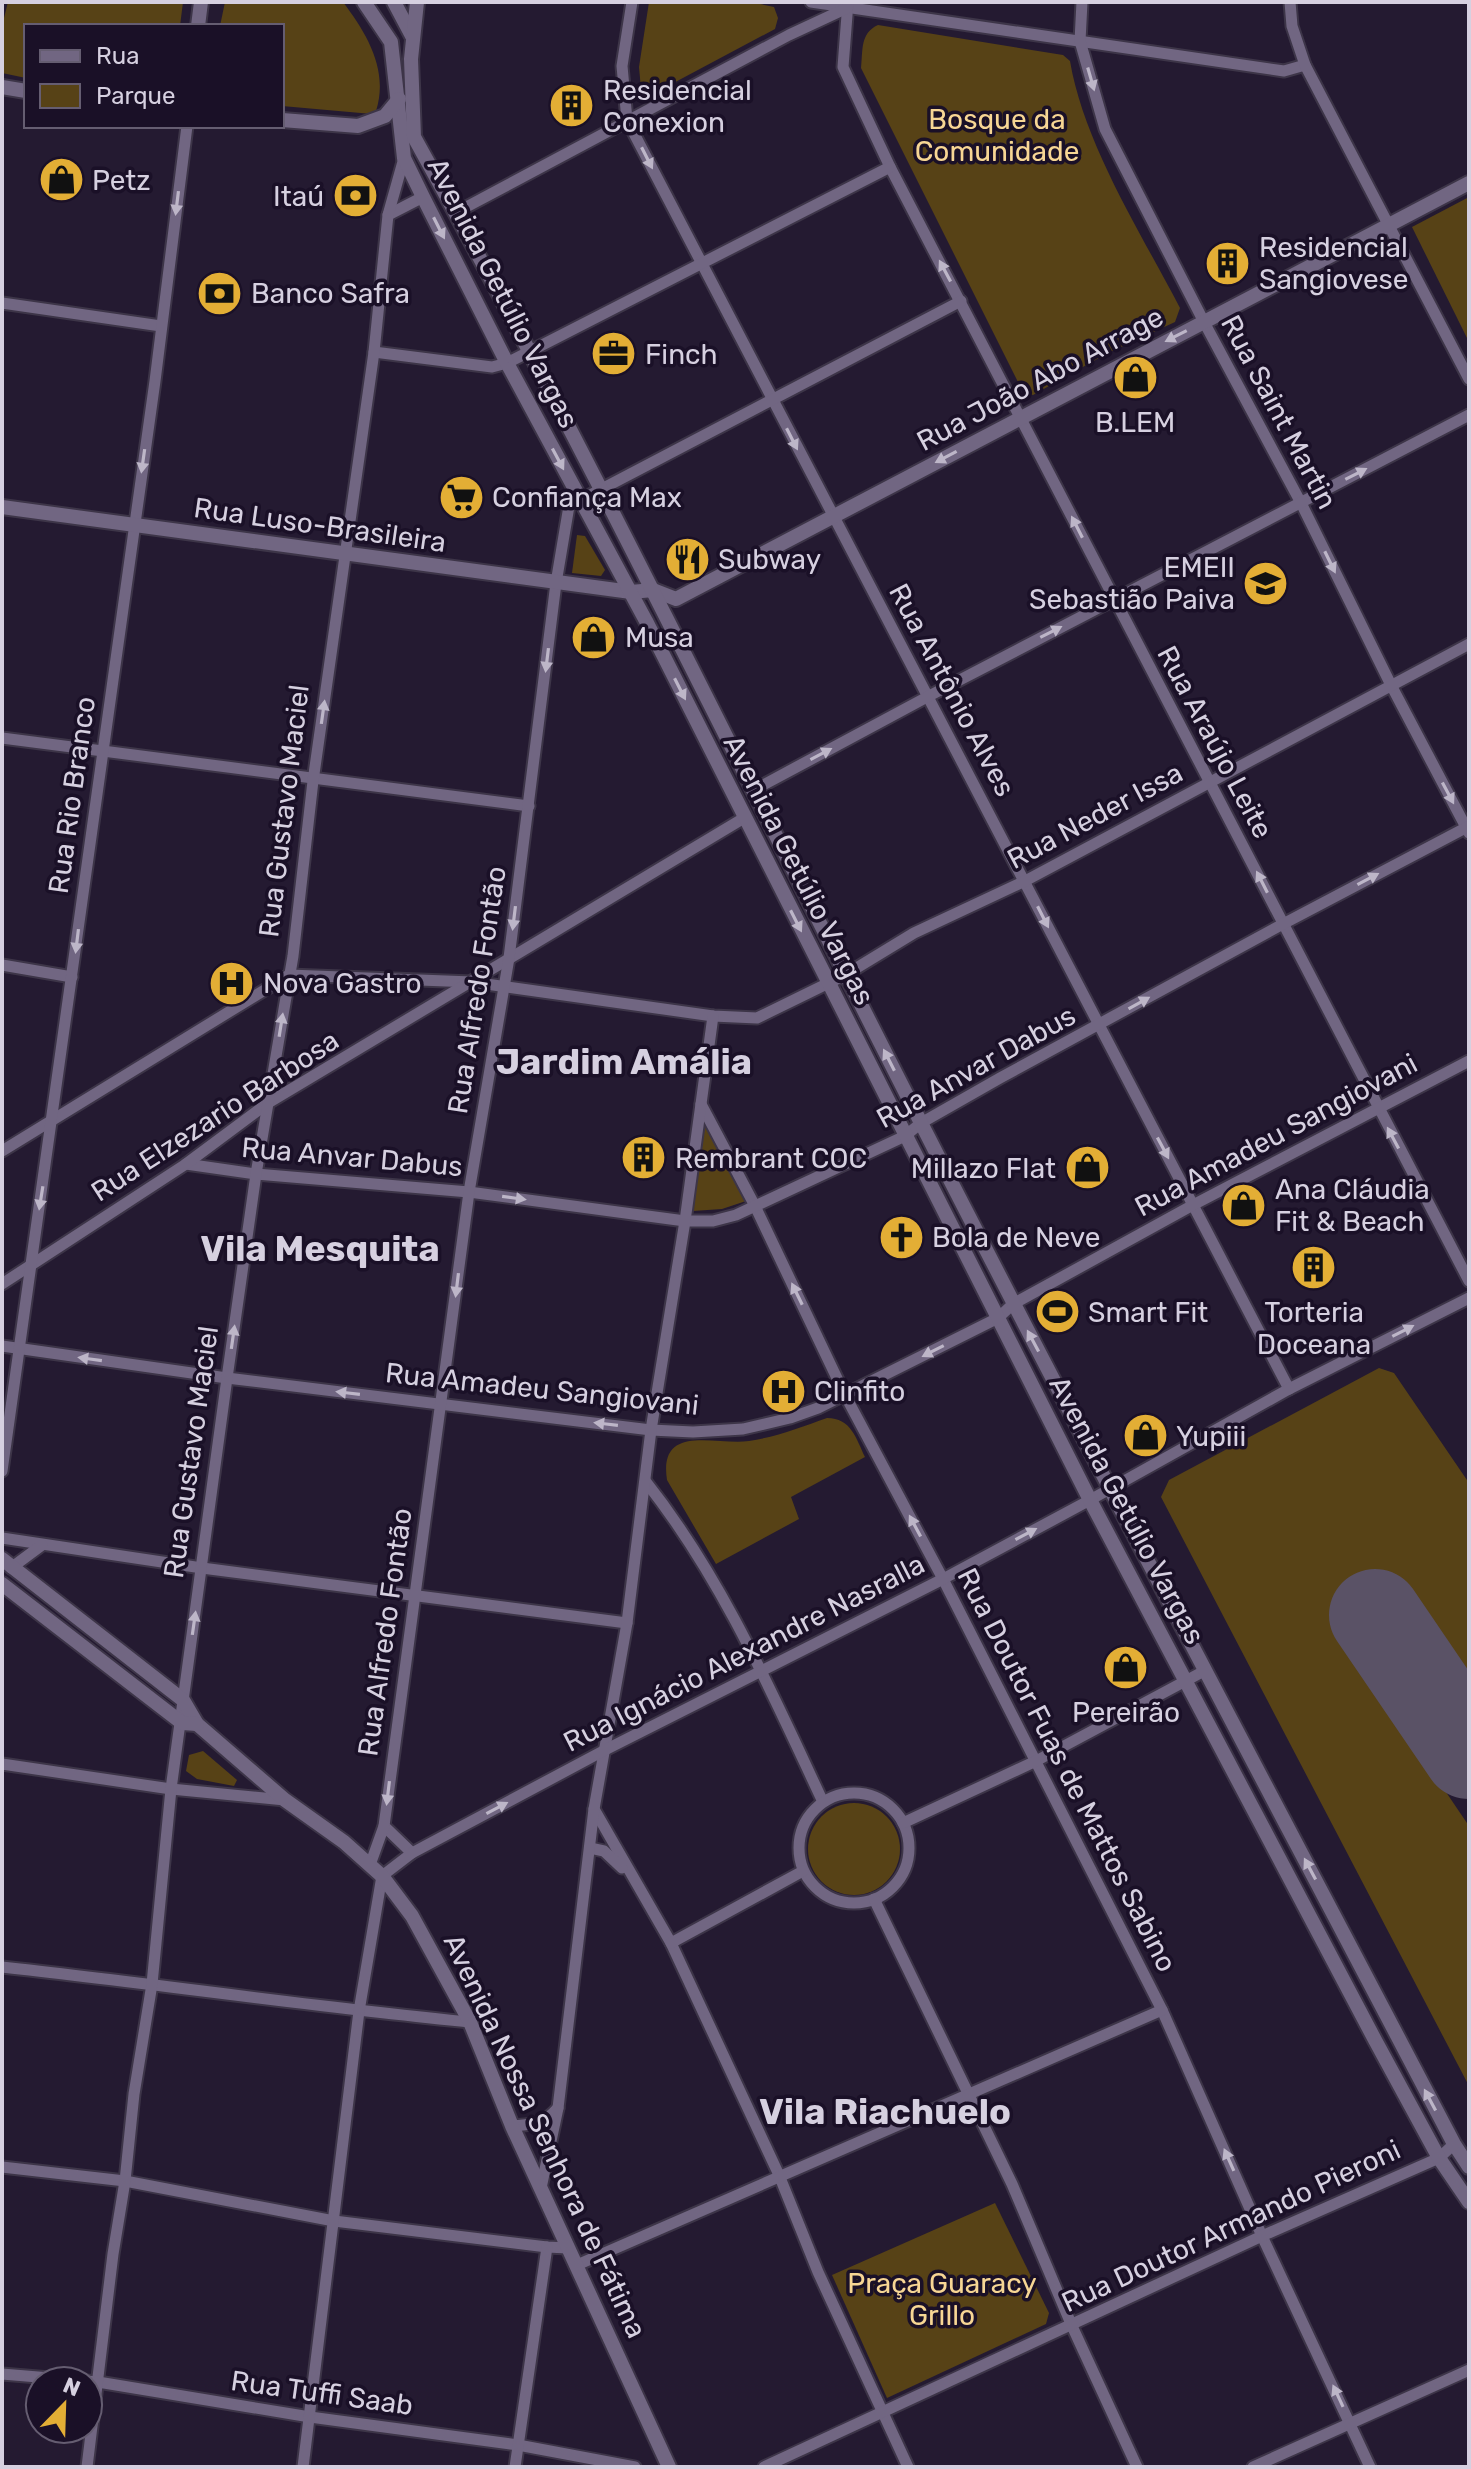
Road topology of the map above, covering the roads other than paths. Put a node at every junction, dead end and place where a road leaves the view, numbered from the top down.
1 (201, 2) edge
2 (364, 2) edge
3 (394, 2) edge
4 (417, 2) edge
5 (632, 2) edge
6 (811, 2) edge
7 (1082, 2) edge
8 (1290, 2) edge
9 (848, 5) edge
10 (198, 24) edge
11 (412, 36) junction
12 (1080, 41) junction
13 (1305, 65) junction
14 (2, 87) edge
15 (24, 91) edge
16 (399, 99) junction
17 (284, 120) edge
18 (627, 120) junction
19 (187, 128) edge
20 (414, 137) junction
21 (404, 158) junction
22 (890, 167) junction
23 (1469, 183) edge
24 (423, 197) junction
25 (455, 213) junction
26 (388, 215) junction
27 (1389, 224) junction
28 (700, 262) junction
29 (961, 301) junction
30 (2, 303) edge
31 (1204, 322) junction
32 (161, 326) junction
33 (528, 351) junction
34 (374, 352) junction
35 (507, 363) junction
36 (1469, 379) edge
37 (772, 399) junction
38 (1469, 415) edge
39 (1021, 418) junction
40 (601, 490) junction
41 (581, 501) junction
42 (1301, 503) junction
43 (2, 507) edge
44 (833, 517) junction
45 (134, 526) junction
46 (344, 554) junction
47 (556, 583) junction
48 (653, 590) junction
49 (631, 592) junction
50 (676, 599) junction
51 (1113, 600) junction
52 (664, 611) junction
53 (646, 621) junction
54 (1469, 644) edge
55 (1391, 685) junction
56 (929, 696) junction
57 (2, 738) edge
58 (101, 752) junction
59 (313, 781) junction
60 (1210, 783) junction
61 (752, 791) junction
62 (529, 806) junction
63 (744, 818) junction
64 (1468, 829) edge
65 (1025, 881) junction
66 (1283, 924) junction
67 (509, 958) junction
68 (2, 965) edge
69 (289, 975) junction
70 (845, 975) junction
71 (72, 977) junction
72 (472, 982) junction
73 (827, 984) junction
74 (503, 986) junction
75 (713, 1016) junction
76 (1100, 1025) junction
77 (1469, 1061) edge
78 (268, 1103) junction
79 (701, 1104) junction
80 (1377, 1108) junction
81 (53, 1119) junction
82 (921, 1123) junction
83 (905, 1136) junction
84 (2, 1151) edge
85 (186, 1164) junction
86 (256, 1174) junction
87 (469, 1192) junction
88 (1193, 1205) junction
89 (755, 1206) junction
90 (685, 1221) junction
91 (31, 1265) junction
92 (1469, 1281) edge
93 (2, 1284) edge
94 (1469, 1298) edge
95 (1013, 1304) junction
96 (998, 1318) junction
97 (2, 1346) edge
98 (20, 1349) junction
99 (227, 1378) junction
100 (1289, 1389) junction
101 (845, 1395) junction
102 (442, 1404) junction
103 (651, 1430) junction
104 (2, 1471) edge
105 (646, 1482) junction
106 (1109, 1488) junction
107 (1090, 1500) junction
108 (2, 1538) edge
109 (42, 1545) junction
110 (6, 1564) edge
111 (202, 1568) junction
112 (943, 1579) junction
113 (2, 1584) edge
114 (413, 1595) junction
115 (627, 1623) junction
116 (1206, 1670) junction
117 (762, 1671) junction
118 (1186, 1680) junction
119 (183, 1700) junction
120 (189, 1724) junction
121 (605, 1750) junction
122 (1036, 1761) junction
123 (2, 1764) edge
124 (171, 1789) junction
125 (285, 1800) junction
126 (823, 1802) junction
127 (594, 1809) junction
128 (903, 1823) junction
129 (384, 1826) junction
130 (590, 1848) junction
131 (412, 1853) junction
132 (376, 1870) junction
133 (803, 1871) junction
134 (632, 1876) junction
135 (874, 1899) junction
136 (671, 1943) junction
137 (2, 1967) edge
138 (152, 1984) junction
139 (1162, 2010) junction
140 (359, 2011) junction
141 (470, 2022) junction
142 (969, 2095) junction
143 (558, 2108) junction
144 (512, 2126) junction
145 (1454, 2144) junction
146 (1439, 2158) junction
147 (2, 2167) edge
148 (1469, 2167) edge
149 (779, 2175) junction
150 (125, 2181) junction
151 (541, 2188) junction
152 (1469, 2202) edge
153 (334, 2221) junction
154 (1262, 2236) junction
155 (547, 2247) junction
156 (568, 2248) junction
157 (577, 2265) junction
158 (1072, 2326) junction
159 (100, 2365) edge
160 (1469, 2370) edge
161 (2, 2374) edge
162 (24, 2376) edge
163 (104, 2383) edge
164 (882, 2411) junction
165 (310, 2417) junction
166 (1352, 2424) junction
167 (90, 2445) edge
168 (518, 2445) junction
169 (87, 2467) edge
170 (303, 2467) edge
171 (515, 2467) edge
172 (635, 2467) edge
173 (669, 2467) edge
174 (764, 2467) edge
175 (908, 2467) edge
176 (1137, 2467) edge
177 (1253, 2467) edge
178 (1370, 2467) edge

1 - 10 main road
2 - 16 main road
3 - 11 main road
4 - 11 main road
5 - 18 street, Rua Antônio Alves
6 - 9 street
7 - 12 street, Rua Saint Martin
8 - 13 street
9 - 12 street
9 - 18 street
9 - 22 street, Rua Araújo Leite
11 - 20 main road
12 - 13 street
12 -> 31 street, Rua Saint Martin
13 - 27 street
14 - 15 main road
16 - 17 main road
16 - 21 main road
18 - 25 street
18 -> 28 street, Rua Antônio Alves
19 -> 32 street, Rua Rio Branco
20 - 21 main road, Avenida Getúlio Vargas
20 - 25 main road, Avenida Getúlio Vargas
21 - 24 main road, Avenida Getúlio Vargas
21 - 26 street, Rua Gustavo Maciel
22 - 28 street
29 -> 22 street, Rua Araújo Leite
23 - 27 main road, Rua João Abo Arrage
24 - 26 street
24 -> 35 main road, Avenida Getúlio Vargas
25 - 33 main road, Avenida Getúlio Vargas
26 - 34 street, Rua Gustavo Maciel
27 - 31 main road, Rua João Abo Arrage
27 - 36 street
28 - 33 street
28 - 37 street, Rua Antônio Alves
29 - 37 street
29 - 39 street, Rua Araújo Leite
30 - 32 street
31 -> 39 main road, Rua João Abo Arrage
31 - 42 street, Rua Saint Martin
32 -> 45 street, Rua Rio Branco
33 - 35 street
33 - 40 main road, Avenida Getúlio Vargas
34 - 35 street
34 - 46 street, Rua Gustavo Maciel
35 -> 41 main road, Avenida Getúlio Vargas
37 - 40 street
37 -> 44 street, Rua Antônio Alves
42 -> 38 street
39 -> 44 main road, Rua João Abo Arrage
51 -> 39 street, Rua Araújo Leite
40 - 41 street
40 - 48 main road, Avenida Getúlio Vargas
41 - 47 street, Rua Alfredo Fontão
41 - 49 main road, Avenida Getúlio Vargas
42 - 51 street
42 -> 55 street, Rua Saint Martin
43 - 45 main road, Rua Luso-Brasileira
44 - 50 main road, Rua João Abo Arrage
44 - 56 street, Rua Antônio Alves
45 - 46 main road, Rua Luso-Brasileira
45 - 58 street, Rua Rio Branco
46 - 47 main road, Rua Luso-Brasileira
59 -> 46 street, Rua Gustavo Maciel
47 - 49 main road, Rua Luso-Brasileira
47 -> 62 street, Rua Alfredo Fontão
48 - 49 main road
48 - 50 main road
48 - 52 main road, Avenida Getúlio Vargas
49 - 53 main road, Avenida Getúlio Vargas
50 - 52 main road, Rua João Abo Arrage
56 -> 51 street
51 - 60 street, Rua Araújo Leite
52 - 53 main road, Rua João Abo Arrage
52 - 61 main road, Avenida Getúlio Vargas
53 -> 63 main road, Avenida Getúlio Vargas
54 - 55 street, Rua Neder Issa
55 - 60 street, Rua Neder Issa
55 -> 64 street, Rua Saint Martin
61 -> 56 street
56 - 65 street, Rua Antônio Alves
57 - 58 street
58 - 59 street
58 -> 71 street, Rua Rio Branco
59 - 62 street
59 - 69 street, Rua Gustavo Maciel
60 - 65 street, Rua Neder Issa
66 -> 60 street, Rua Araújo Leite
61 - 70 main road, Avenida Getúlio Vargas
62 -> 67 street, Rua Alfredo Fontão
63 - 67 street, Rua Elzezario Barbosa
63 -> 73 main road, Avenida Getúlio Vargas
66 -> 64 street, Rua Anvar Dabus
65 - 70 street, Rua Neder Issa
65 -> 76 street, Rua Antônio Alves
76 -> 66 street, Rua Anvar Dabus
66 - 80 street, Rua Araújo Leite
67 - 72 street, Rua Elzezario Barbosa
67 - 74 street, Rua Alfredo Fontão
68 - 71 street
69 - 72 street, Rua Neder Issa
78 -> 69 street, Rua Gustavo Maciel
69 - 81 street
70 - 73 street, Rua Neder Issa
82 -> 70 main road, Avenida Getúlio Vargas
71 - 81 street, Rua Rio Branco
72 - 74 street, Rua Neder Issa
72 - 78 street, Rua Elzezario Barbosa
73 - 75 street, Rua Neder Issa
73 - 83 main road, Avenida Getúlio Vargas
74 - 75 street, Rua Neder Issa
74 - 87 street, Rua Alfredo Fontão
75 - 79 street
76 - 82 street, Rua Anvar Dabus
76 -> 88 street, Rua Antônio Alves
77 - 80 street, Rua Amadeu Sangiovani
78 - 85 street, Rua Elzezario Barbosa
78 - 86 street, Rua Gustavo Maciel
79 - 89 street, Rua Doutor Fuas de Mattos Sabino
79 - 90 street
80 - 88 street, Rua Amadeu Sangiovani
92 -> 80 street, Rua Araújo Leite
81 - 84 street
81 -> 91 street, Rua Rio Branco
82 - 83 street, Rua Anvar Dabus
82 - 95 main road, Avenida Getúlio Vargas
83 - 89 street, Rua Anvar Dabus
83 - 96 main road, Avenida Getúlio Vargas
85 - 86 street, Rua Anvar Dabus
85 - 91 street, Rua Elzezario Barbosa
86 - 87 street, Rua Anvar Dabus
99 -> 86 street, Rua Gustavo Maciel
87 -> 90 street, Rua Anvar Dabus
87 -> 102 street, Rua Alfredo Fontão
88 - 95 street, Rua Amadeu Sangiovani
88 - 100 street, Rua Antônio Alves
89 - 90 street, Rua Anvar Dabus
101 -> 89 street, Rua Doutor Fuas de Mattos Sabino
90 - 103 street
91 - 93 street, Rua Elzezario Barbosa
91 - 98 street, Rua Rio Branco
100 -> 94 street, Rua Ignácio Alexandre Nasralla
95 - 96 street, Rua Amadeu Sangiovani
106 -> 95 main road, Avenida Getúlio Vargas
96 -> 101 street, Rua Amadeu Sangiovani
96 - 107 main road, Avenida Getúlio Vargas
97 - 98 street, Rua Amadeu Sangiovani
99 -> 98 street, Rua Amadeu Sangiovani
98 - 104 street, Rua Rio Branco
102 -> 99 street, Rua Amadeu Sangiovani
99 - 111 street, Rua Gustavo Maciel
100 - 106 street, Rua Ignácio Alexandre Nasralla
101 - 103 street, Rua Amadeu Sangiovani
112 -> 101 street, Rua Doutor Fuas de Mattos Sabino
103 -> 102 street, Rua Amadeu Sangiovani
102 - 114 street, Rua Alfredo Fontão
103 - 105 street
105 - 115 street
105 - 117 street
106 - 107 street, Rua Ignácio Alexandre Nasralla
106 - 116 main road, Avenida Getúlio Vargas
112 -> 107 street, Rua Ignácio Alexandre Nasralla
107 - 118 main road, Avenida Getúlio Vargas
108 - 109 street
109 - 110 street
109 - 111 street
110 - 119 main road, Avenida Nossa Senhora de Fátima
111 - 114 street
119 -> 111 street, Rua Gustavo Maciel
112 - 117 street, Rua Ignácio Alexandre Nasralla
112 - 122 street, Rua Doutor Fuas de Mattos Sabino
113 - 120 main road, Avenida Nossa Senhora de Fátima
114 - 115 street
114 -> 129 street, Rua Alfredo Fontão
115 - 121 street
116 - 118 street
145 -> 116 main road, Avenida Getúlio Vargas
117 - 121 street, Rua Ignácio Alexandre Nasralla
117 - 126 street
118 - 122 street
118 - 146 main road, Avenida Getúlio Vargas
119 - 120 main road, Avenida Nossa Senhora de Fátima
120 - 124 street
120 - 125 main road, Avenida Nossa Senhora de Fátima
121 - 127 street
131 -> 121 street, Rua Ignácio Alexandre Nasralla
122 - 128 street
122 - 139 street, Rua Doutor Fuas de Mattos Sabino
123 - 124 street
124 - 125 street
124 - 138 street
125 - 132 main road, Avenida Nossa Senhora de Fátima
126 - 128 street
126 - 133 street
127 - 130 street
127 - 134 street
128 - 135 street
129 - 131 street
129 - 132 street, Rua Alfredo Fontão
130 - 134 street
130 - 143 street
131 - 132 street, Rua Ignácio Alexandre Nasralla
132 - 140 street, Rua Alfredo Fontão
132 - 141 main road, Avenida Nossa Senhora de Fátima
133 - 135 street
133 - 136 street
134 - 136 street
135 - 142 street
136 - 149 street
137 - 138 street
138 - 140 street
138 - 150 street
139 - 142 street
154 -> 139 street, Rua Doutor Fuas de Mattos Sabino
140 - 141 street
140 - 153 street, Rua Alfredo Fontão
141 - 144 main road, Avenida Nossa Senhora de Fátima
142 - 149 street
142 - 158 street
143 - 144 street
143 - 151 street
144 - 151 main road, Avenida Nossa Senhora de Fátima
145 - 146 street, Rua Doutor Armando Pieroni
145 - 148 main road, Avenida Getúlio Vargas
146 - 152 main road, Avenida Getúlio Vargas
146 - 154 street, Rua Doutor Armando Pieroni
147 - 150 street
149 - 157 street
149 - 164 street
150 - 153 street
150 - 159 street
151 - 156 main road, Avenida Nossa Senhora de Fátima
153 - 155 street
153 - 165 street, Rua Alfredo Fontão
154 - 158 street, Rua Doutor Armando Pieroni
166 -> 154 street, Rua Doutor Fuas de Mattos Sabino
155 - 156 street
155 - 168 street
156 - 157 main road, Avenida Nossa Senhora de Fátima
157 - 173 main road, Avenida Nossa Senhora de Fátima
158 - 164 street, Rua Doutor Armando Pieroni
158 - 176 street
160 - 166 street
161 - 162 street, Rua Tuffi Saab
163 - 165 street, Rua Tuffi Saab
164 - 174 street, Rua Doutor Armando Pieroni
164 - 175 street
165 - 168 street, Rua Tuffi Saab
165 - 170 street, Rua Alfredo Fontão
166 - 177 street
166 - 178 street, Rua Doutor Fuas de Mattos Sabino
167 - 169 street
168 - 171 street
168 - 172 street, Rua Tuffi Saab

